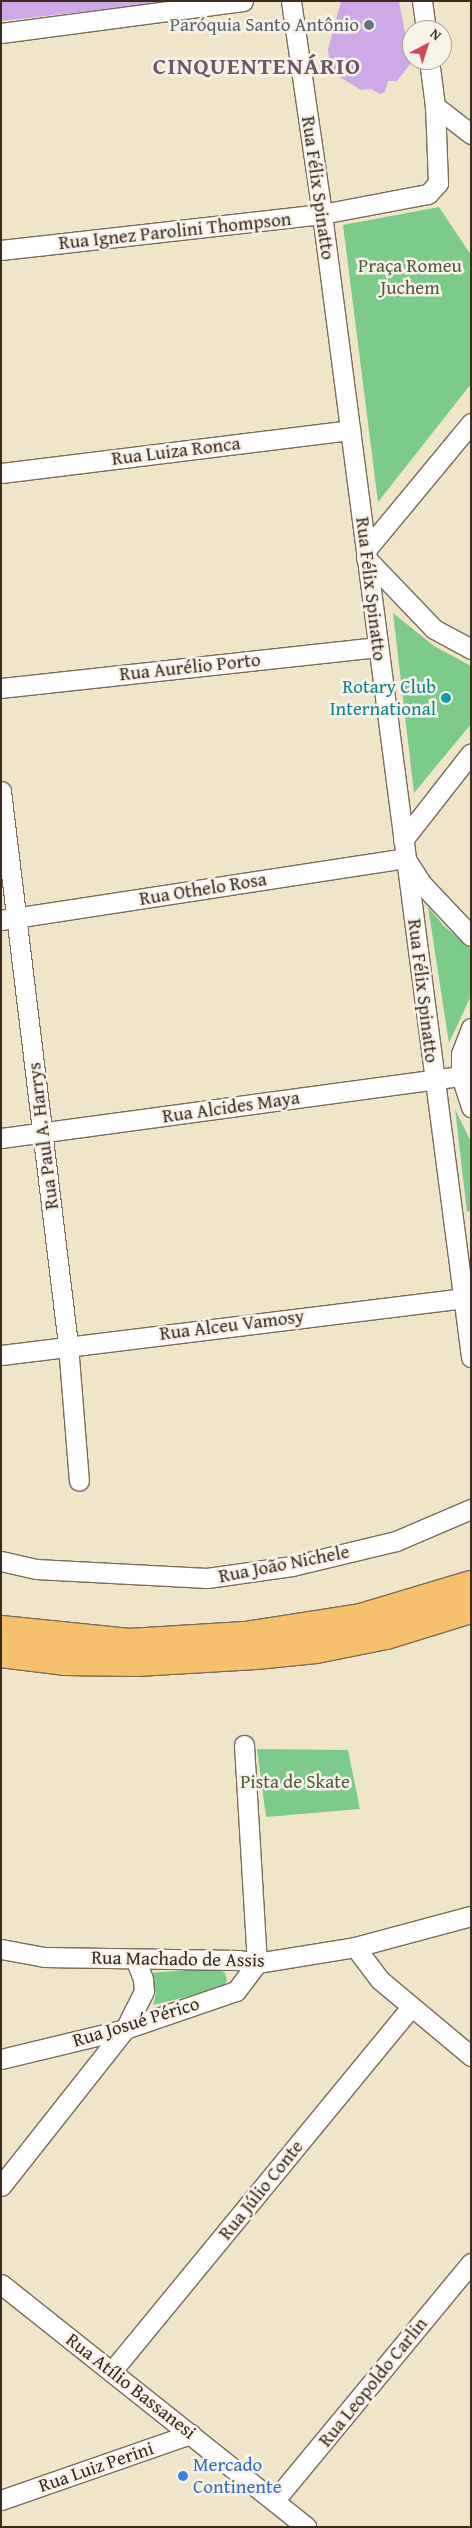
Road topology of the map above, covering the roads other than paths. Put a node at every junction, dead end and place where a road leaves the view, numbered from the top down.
1 (243, 1) edge
2 (291, 1) edge
3 (422, 1) edge
4 (425, 20) edge
5 (1, 33) edge
6 (430, 70) edge
7 (435, 106) junction
8 (471, 134) edge
9 (322, 214) junction
10 (1, 250) edge
11 (471, 423) edge
12 (350, 430) junction
13 (1, 473) edge
14 (366, 554) junction
15 (378, 647) junction
16 (471, 649) edge
17 (1, 688) edge
18 (471, 753) edge
19 (1, 791) edge
20 (404, 849) junction
21 (10, 919) edge
22 (471, 936) edge
23 (471, 1028) edge
24 (461, 1076) junction
25 (434, 1079) junction
26 (471, 1107) edge
27 (42, 1132) junction
28 (1, 1138) edge
29 (463, 1231) edge
30 (463, 1298) junction
31 (68, 1345) junction
32 (1, 1355) edge
33 (471, 1357) edge
34 (79, 1481) dead end
35 (471, 1509) edge
36 (1, 1561) edge
37 (471, 1585) edge
38 (471, 1609) edge
39 (1, 1630) edge
40 (1, 1653) edge
41 (244, 1745) dead end
42 (471, 1916) edge
43 (354, 1947) junction
44 (1, 1949) edge
45 (136, 1961) junction
46 (257, 1963) junction
47 (410, 2008) junction
48 (125, 2029) junction
49 (471, 2056) edge
50 (1, 2059) edge
51 (1, 2186) edge
52 (471, 2263) edge
53 (1, 2284) edge
54 (112, 2371) junction
55 (191, 2434) junction
56 (1, 2500) edge
57 (274, 2501) junction
58 (306, 2527) edge

1 - 5 street
2 - 9 street, Rua Félix Spinatto
3 - 4 street
6 - 7 street
7 - 8 street
7 - 9 street, Rua Ignez Parolini Thompson
9 - 10 street, Rua Ignez Parolini Thompson
9 - 12 street, Rua Félix Spinatto
11 - 14 street
12 - 13 street, Rua Luiza Ronca
12 - 14 street, Rua Félix Spinatto
14 - 15 street, Rua Félix Spinatto
14 - 16 street
15 - 17 street, Rua Aurélio Porto
15 - 20 street, Rua Félix Spinatto
18 - 20 street
19 - 21 street, Rua Paul A. Harrys
20 - 21 street, Rua Othelo Rosa
20 - 22 street
20 - 25 street, Rua Félix Spinatto
21 - 27 street, Rua Paul A. Harrys
23 - 24 street
24 - 25 street, Rua Alcides Maya
24 - 26 street
25 - 27 street, Rua Alcides Maya
25 - 29 street, Rua Félix Spinatto
27 - 28 street, Rua Alcides Maya
27 - 31 street, Rua Paul A. Harrys
29 - 30 street, Rua Félix Spinatto
30 - 31 street, Rua Alceu Vamosy
30 - 33 street, Rua Félix Spinatto
31 - 32 street, Rua Alceu Vamosy
31 - 34 street, Rua Paul A. Harrys
35 - 36 street, Rua João Nichele
37 - 39 highway
38 - 40 highway
41 - 46 street
42 - 43 street, Rua Machado de Assis
43 - 46 street, Rua Machado de Assis
43 - 47 street
44 - 45 street, Rua Machado de Assis
45 - 46 street, Rua Machado de Assis
45 - 48 street
46 - 48 street, Rua Josué Périco
47 - 49 street
47 - 54 street, Rua Júlio Conte
48 - 50 street, Rua Josué Périco
48 - 51 street
52 - 57 street, Rua Leopoldo Carlin
53 - 54 street, Rua Atílio Bassanesi
54 - 55 street, Rua Atílio Bassanesi
55 - 56 street, Rua Luiz Perini
55 - 57 street, Rua Atílio Bassanesi
57 - 58 street, Rua Atílio Bassanesi

